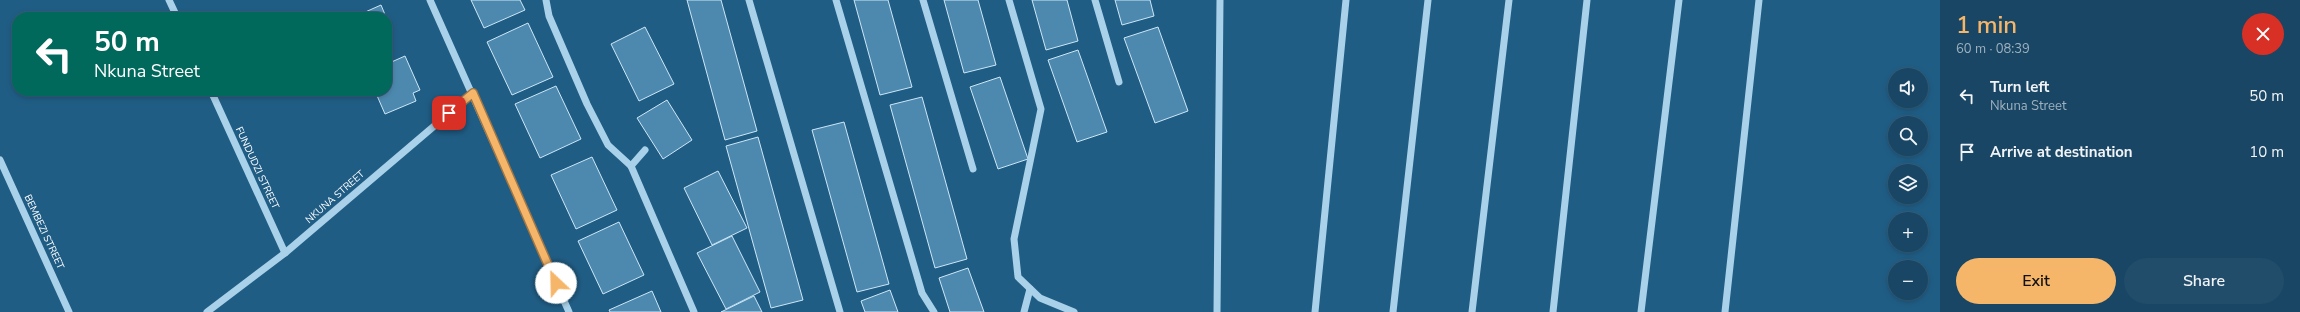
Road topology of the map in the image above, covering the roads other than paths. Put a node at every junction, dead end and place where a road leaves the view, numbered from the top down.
1 (169, 0) edge
2 (430, 0) edge
3 (546, 0) edge
4 (748, 0) edge
5 (836, 0) edge
6 (923, 0) edge
7 (1009, 0) edge
8 (1095, 0) edge
9 (1220, 0) edge
10 (1346, 0) edge
11 (1428, 0) edge
12 (1509, 0) edge
13 (1586, 0) edge
14 (1679, 0) edge
15 (1759, 0) edge
16 (175, 12) edge
17 (1119, 82) dead end
18 (473, 93) junction
19 (213, 96) edge
20 (645, 150) dead end
21 (0, 160) edge
22 (631, 166) junction
23 (973, 169) dead end
24 (285, 253) junction
25 (1030, 289) junction
26 (69, 312) edge
27 (207, 312) edge
28 (569, 312) edge
29 (694, 312) edge
30 (840, 312) edge
31 (934, 312) edge
32 (1024, 312) edge
33 (1074, 312) edge
34 (1218, 312) edge
35 (1315, 312) edge
36 (1393, 312) edge
37 (1472, 312) edge
38 (1553, 312) edge
39 (1641, 312) edge
40 (1725, 312) edge

1 - 16 street
2 - 18 street
3 - 22 street
4 - 30 street
5 - 31 street
6 - 23 street
7 - 25 street
8 - 17 street
9 - 34 street
10 - 35 street
11 - 36 street
12 - 37 street
13 - 38 street
14 - 39 street
15 - 40 street
18 - 24 street, NKUNA STREET
18 - 28 street
19 - 24 street, FUNDUDZI STREET
20 - 22 street
21 - 26 street, BEMBEZI STREET
22 - 29 street
24 - 27 street, NKUNA STREET
25 - 32 street
25 - 33 street

